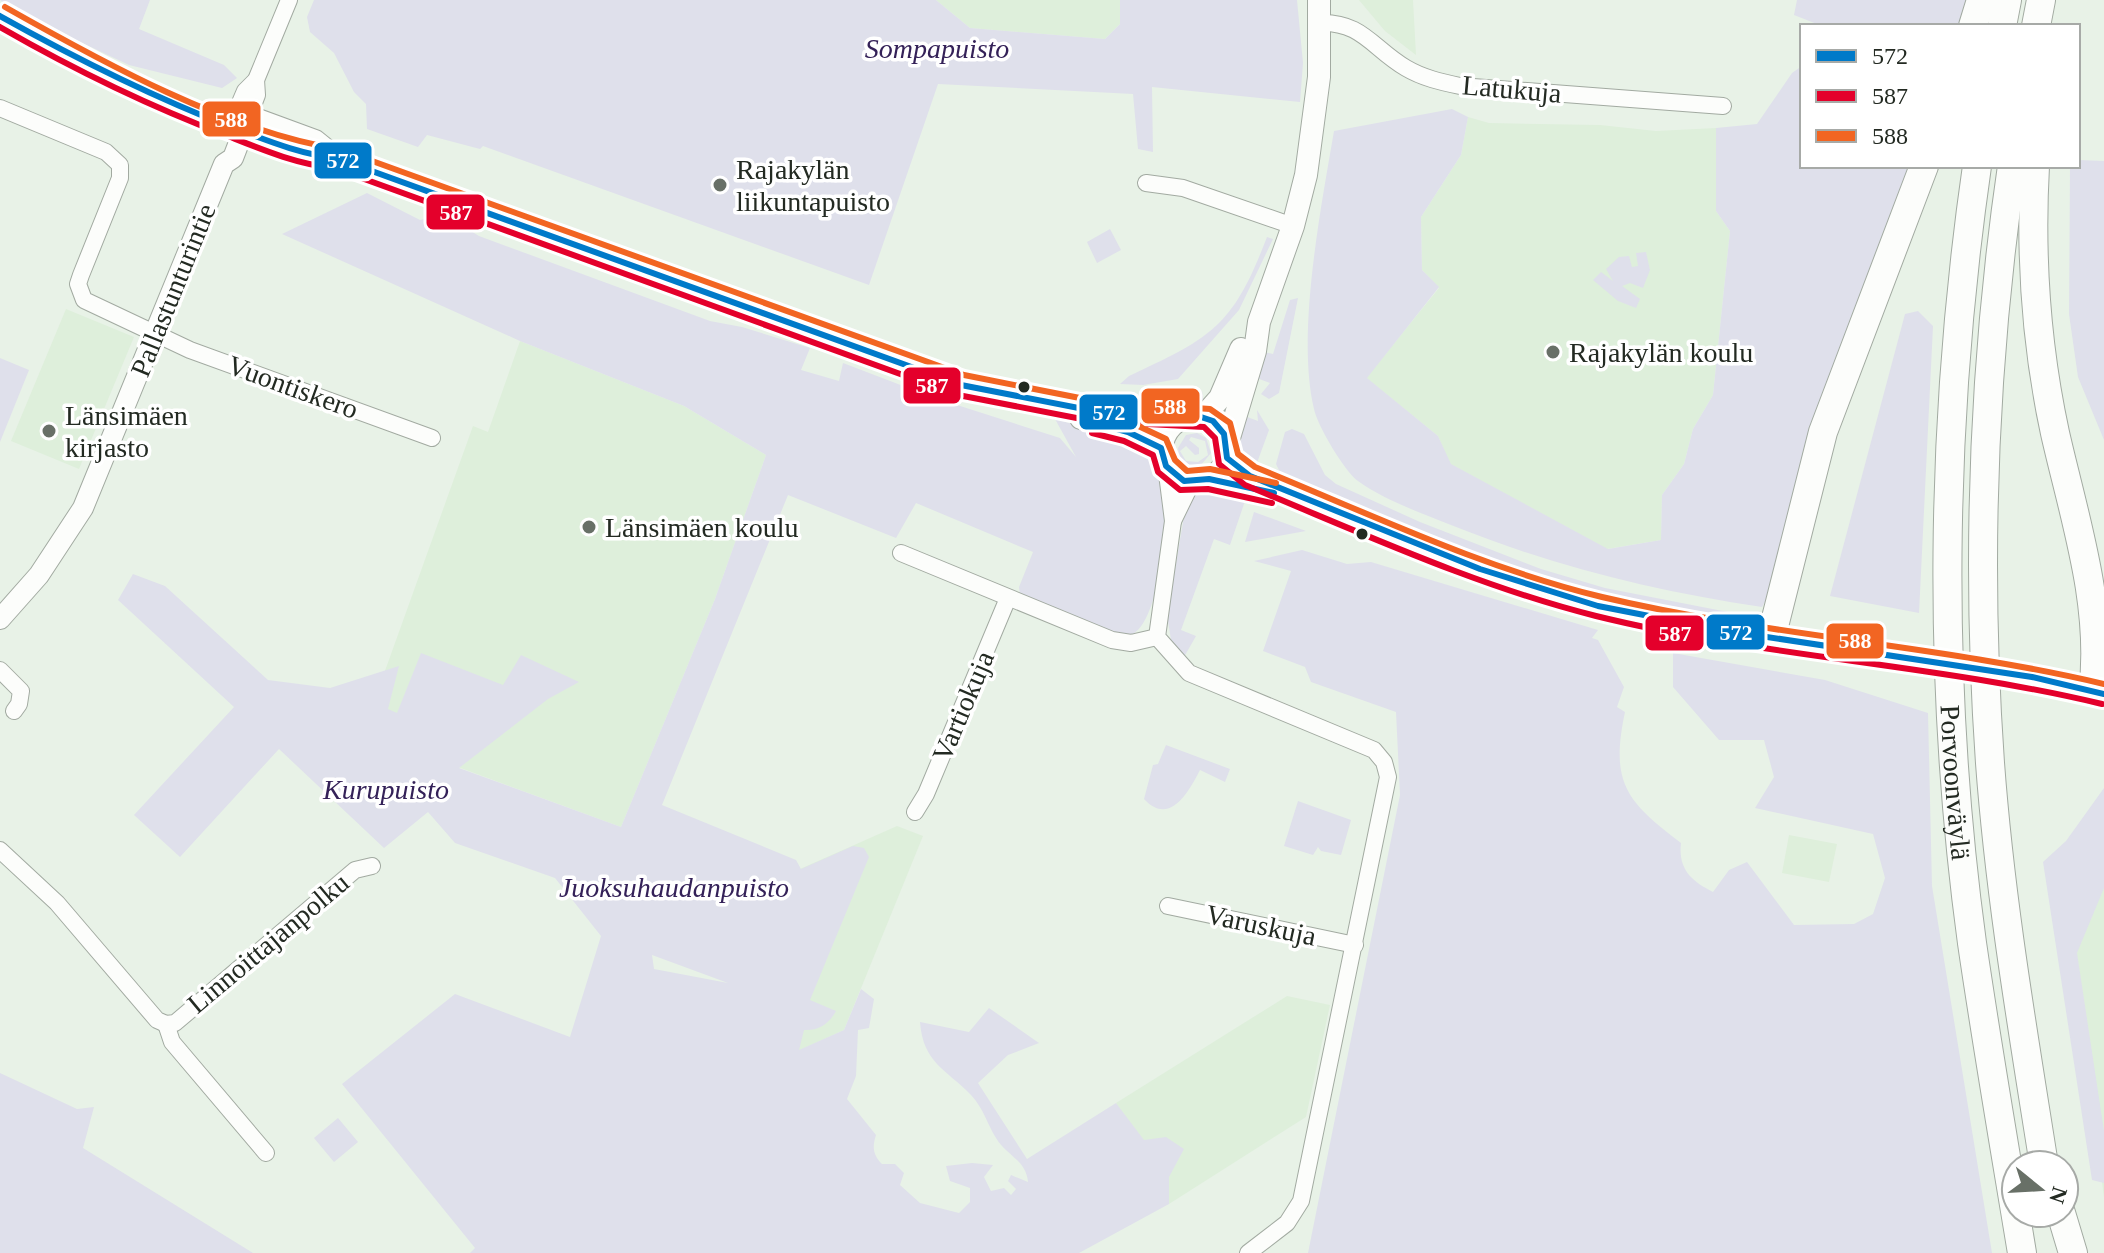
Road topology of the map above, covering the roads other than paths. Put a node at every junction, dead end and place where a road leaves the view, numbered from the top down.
1 (289, 0) edge
2 (1319, 0) edge
3 (1981, 0) edge
4 (2007, 0) edge
5 (2041, 0) edge
6 (2050, 0) edge
7 (1319, 23) junction
8 (1974, 24) edge
9 (2002, 24) edge
10 (2036, 24) edge
11 (2047, 24) edge
12 (1723, 106) dead end
13 (0, 108) edge
14 (240, 122) junction
15 (1923, 168) edge
16 (1977, 168) edge
17 (2012, 168) edge
18 (2035, 168) edge
19 (1146, 183) dead end
20 (1293, 226) junction
21 (1259, 322) junction
22 (155, 335) junction
23 (1059, 408) junction
24 (1204, 416) junction
25 (1181, 418) junction
26 (432, 438) dead end
27 (1227, 450) junction
28 (1163, 457) junction
29 (1201, 481) junction
30 (1281, 491) junction
31 (1173, 521) junction
32 (901, 553) dead end
33 (1008, 598) junction
34 (0, 619) edge
35 (1157, 637) junction
36 (1771, 638) junction
37 (0, 670) edge
38 (2099, 693) edge
39 (14, 711) dead end
40 (915, 812) dead end
41 (0, 850) edge
42 (372, 866) dead end
43 (1168, 906) dead end
44 (1355, 945) junction
45 (166, 1024) junction
46 (2041, 1149) edge
47 (266, 1153) dead end
48 (2054, 1229) edge
49 (2066, 1229) edge
50 (1248, 1253) edge
51 (2022, 1253) edge
52 (2058, 1253) edge
53 (2073, 1253) edge

1 - 14 street
2 - 7 main road
3 - 8 highway
4 - 9 highway
5 - 10 highway
6 - 11 highway
7 - 12 street, Latukuja
7 - 20 main road
13 - 22 street, Vuontiskero
14 - 22 street, Pallastunturintie
14 - 23 main road
15 - 36 highway
16 - 51 highway, Porvoonväylä
17 - 46 highway, Porvoonväylä
18 - 38 highway
19 - 20 street
20 - 21 main road
21 - 24 main road
21 - 27 main road
22 - 26 street, Vuontiskero
22 - 34 street, Pallastunturintie
23 - 25 main road
23 - 28 main road
24 - 25 main road
24 - 27 main road
25 - 28 main road
27 - 29 main road
27 - 30 main road
28 - 29 main road
28 - 31 street
29 - 30 main road
29 - 31 street
30 - 36 main road
31 - 35 street
32 - 33 street
33 - 35 street
33 - 40 street, Vartiokuja
35 - 44 street
36 - 38 main road, bridge
37 - 39 street
41 - 45 street
42 - 45 street, Linnoittajanpolku
43 - 44 street, Varuskuja
44 - 50 street
45 - 47 street
48 - 52 highway
49 - 53 highway

